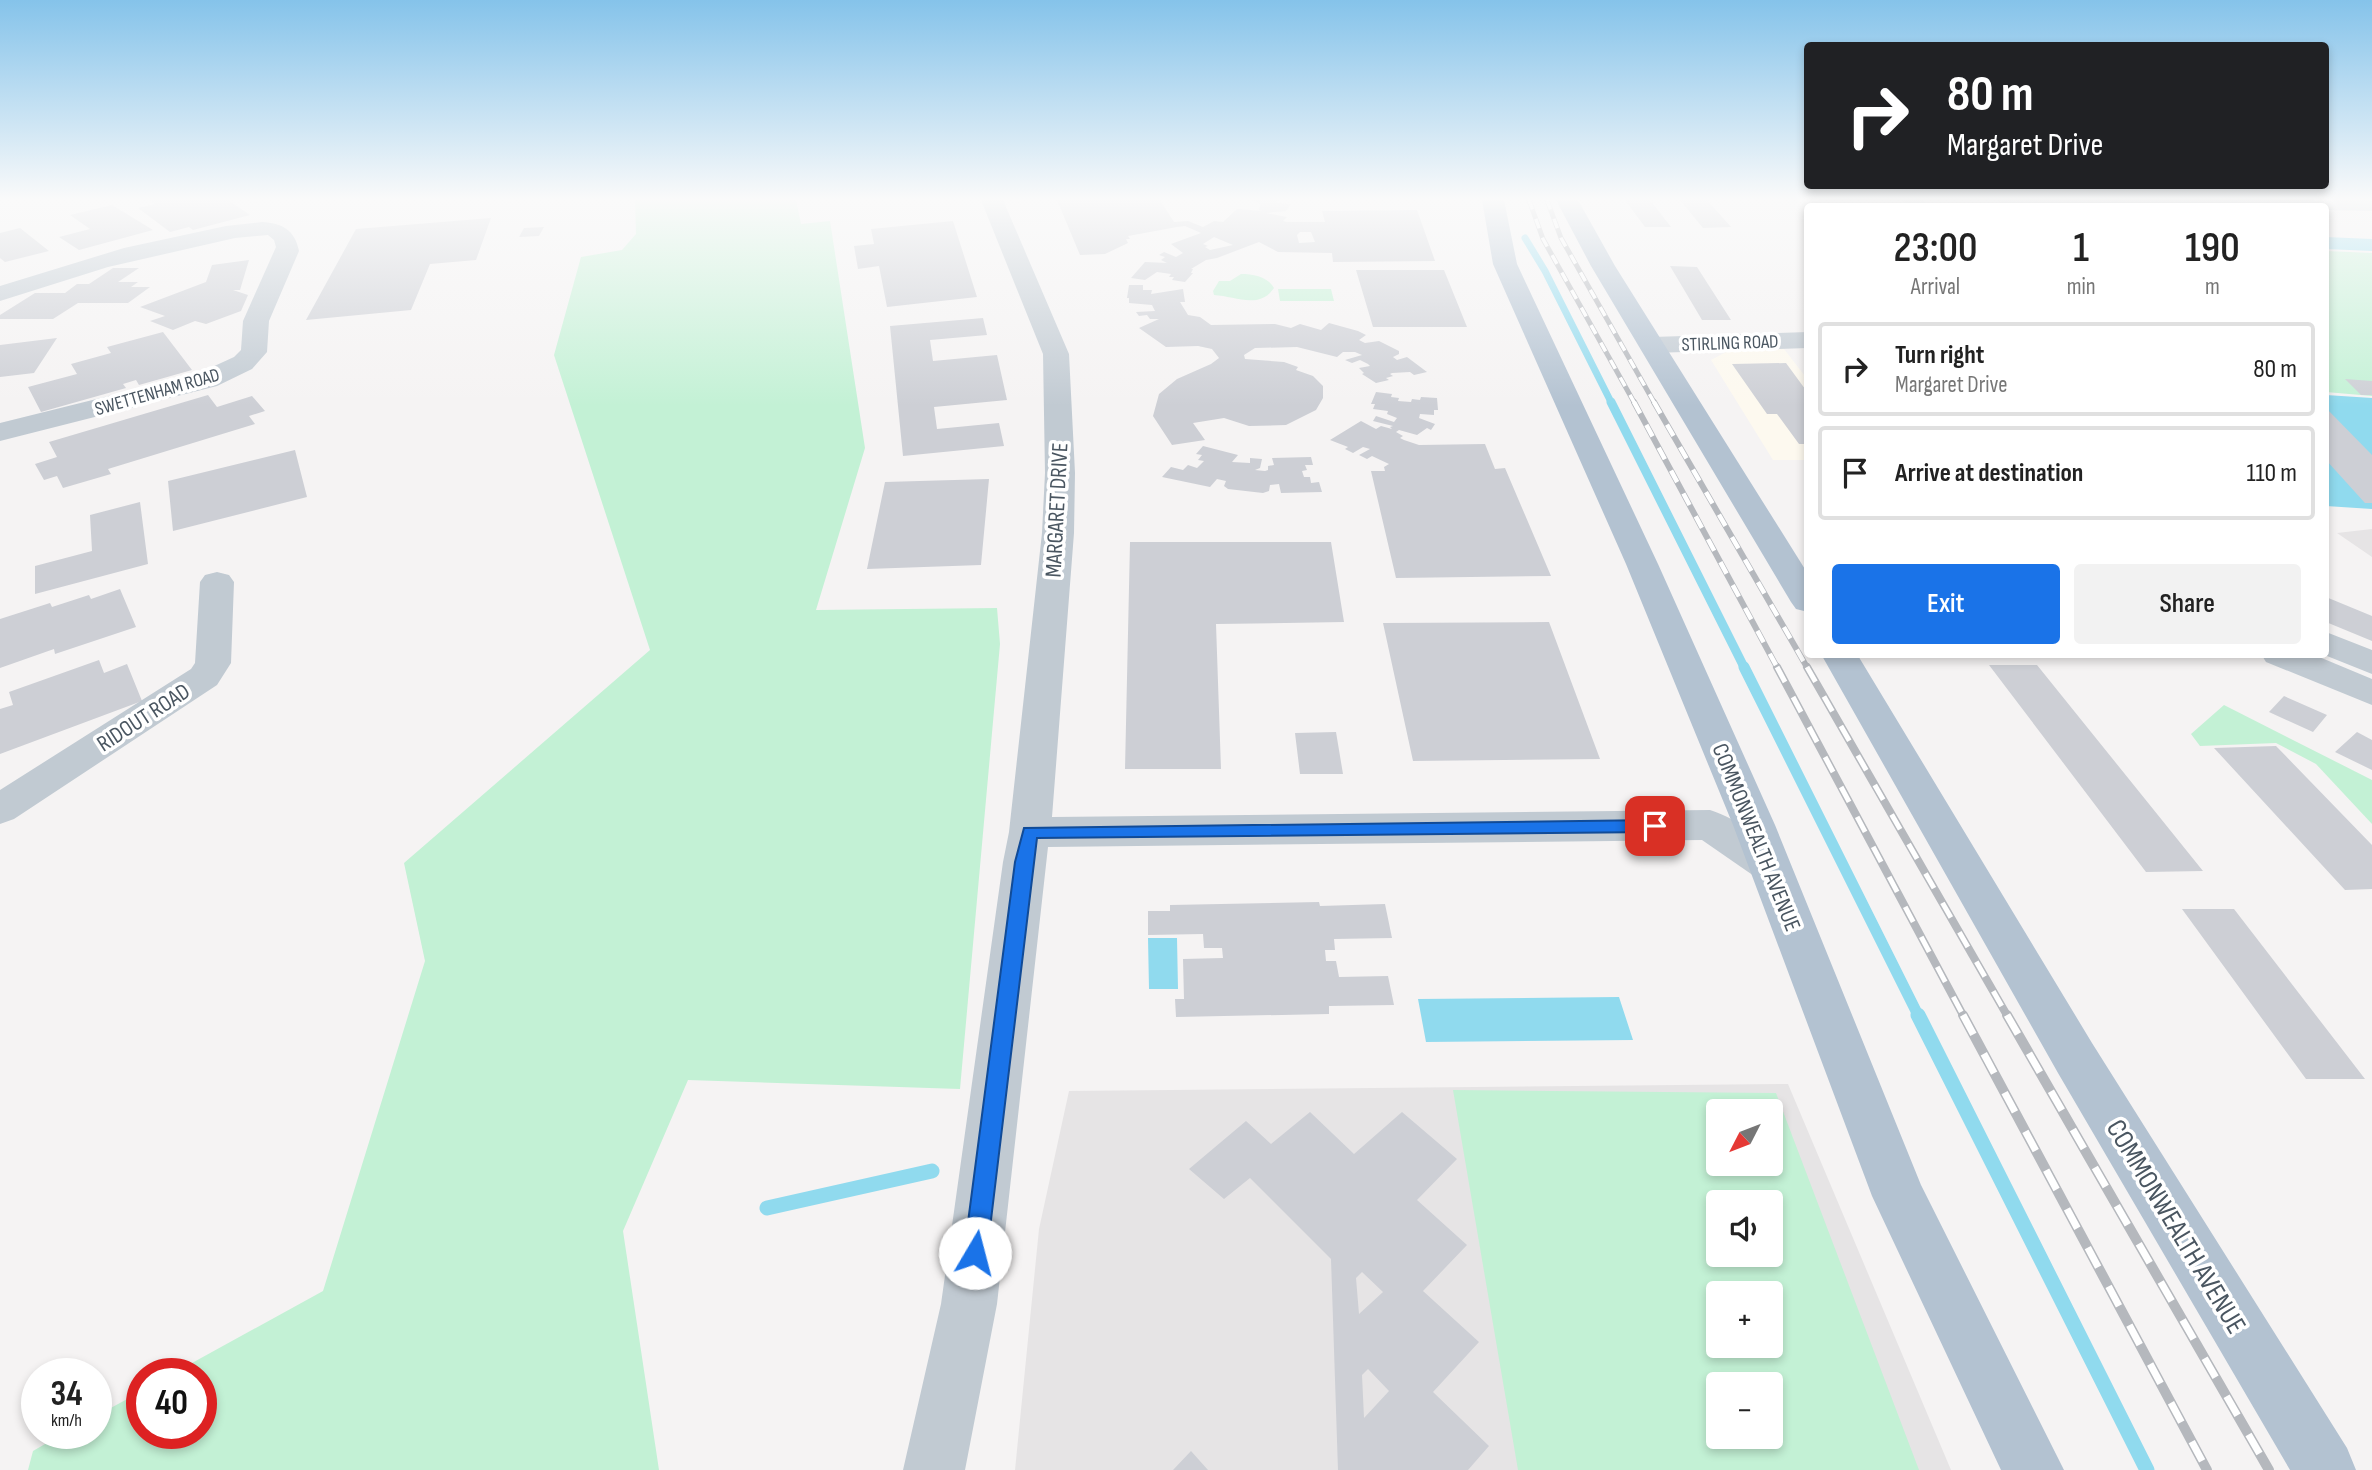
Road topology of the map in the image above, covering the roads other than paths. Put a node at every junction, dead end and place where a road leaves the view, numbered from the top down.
1 (69, 269) edge
2 (280, 269) edge
3 (1021, 269) edge
4 (1507, 269) edge
5 (1605, 269) edge
6 (0, 294) edge
7 (1804, 340) edge
8 (1652, 345) junction
9 (0, 432) edge
10 (217, 582) dead end
11 (1804, 595) edge
12 (2329, 644) edge
13 (1841, 658) edge
14 (2288, 658) edge
15 (2372, 663) edge
16 (2372, 694) edge
17 (1739, 791) junction
18 (0, 809) edge
19 (1710, 825) junction
20 (1030, 832) junction
21 (1769, 865) junction
22 (934, 1470) edge
23 (2033, 1470) edge
24 (2325, 1470) edge

1 - 6 street, SWETTENHAM ROAD
2 - 9 street, SWETTENHAM ROAD
3 - 20 street, MARGARET DRIVE
4 - 17 main road, COMMONWEALTH AVENUE
5 - 8 main road
7 - 8 street, STIRLING ROAD
8 - 11 main road
10 - 18 street, RIDOUT ROAD
12 - 15 street
13 - 24 main road, COMMONWEALTH AVENUE
14 - 16 street
17 - 19 street
17 - 21 main road, COMMONWEALTH AVENUE
19 - 20 street
19 - 21 street
20 - 22 street, MARGARET DRIVE
21 - 23 main road, COMMONWEALTH AVENUE

